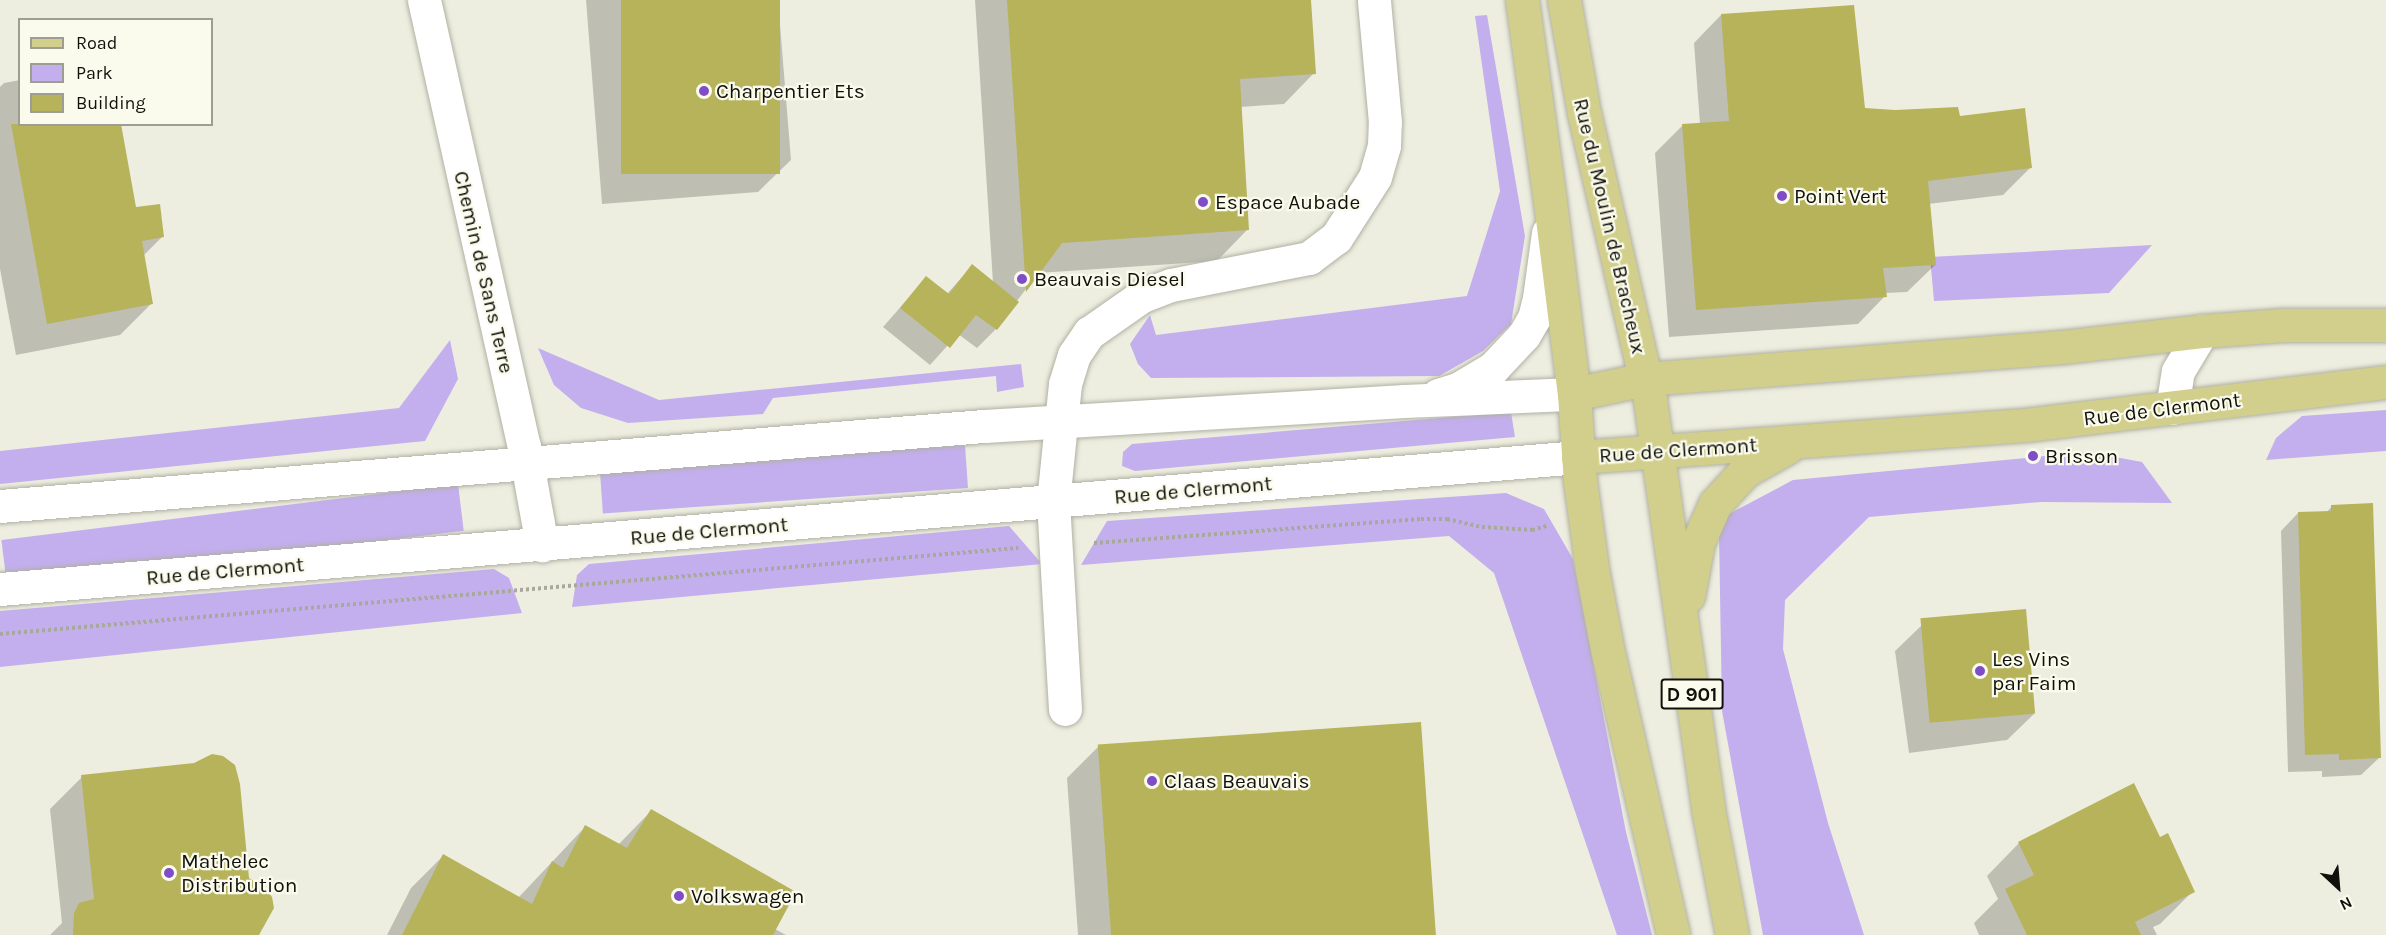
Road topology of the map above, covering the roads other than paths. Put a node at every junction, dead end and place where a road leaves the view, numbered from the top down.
1 (424, 0) edge
2 (1374, 0) edge
3 (1522, 0) edge
4 (1564, 0) edge
5 (1550, 202) junction
6 (2386, 325) edge
7 (2202, 331) junction
8 (1645, 379) junction
9 (2386, 382) edge
10 (1574, 394) junction
11 (1404, 401) junction
12 (2172, 408) junction
13 (1060, 421) junction
14 (1810, 439) junction
15 (1657, 452) junction
16 (1578, 457) junction
17 (527, 463) junction
18 (1053, 502) junction
19 (0, 506) edge
20 (542, 545) junction
21 (0, 590) edge
22 (1683, 631) junction
23 (1065, 709) dead end
24 (1673, 935) edge
25 (1732, 935) edge

1 - 17 street, Chemin de Sans Terre
2 - 13 street
3 - 5 main road
4 - 8 main road, Rue du Moulin de Bracheux
5 - 10 main road
5 - 11 street
6 - 7 main road
7 - 8 main road
7 - 12 street
8 - 10 main road
8 - 15 main road, Rue du Moulin de Bracheux
9 - 12 main road, Rue de Clermont
10 - 11 street
10 - 16 main road
11 - 13 street
12 - 14 main road, Rue de Clermont
13 - 17 street
13 - 18 street
14 - 15 main road, Rue de Clermont
14 - 22 main road
15 - 16 main road, Rue de Clermont
15 - 22 main road, D 901
16 - 18 street, Rue de Clermont
16 - 24 main road
17 - 19 street
17 - 20 street, Chemin de Sans Terre
18 - 20 street, Rue de Clermont
18 - 23 street
20 - 21 street, Rue de Clermont
22 - 25 main road, D 901

